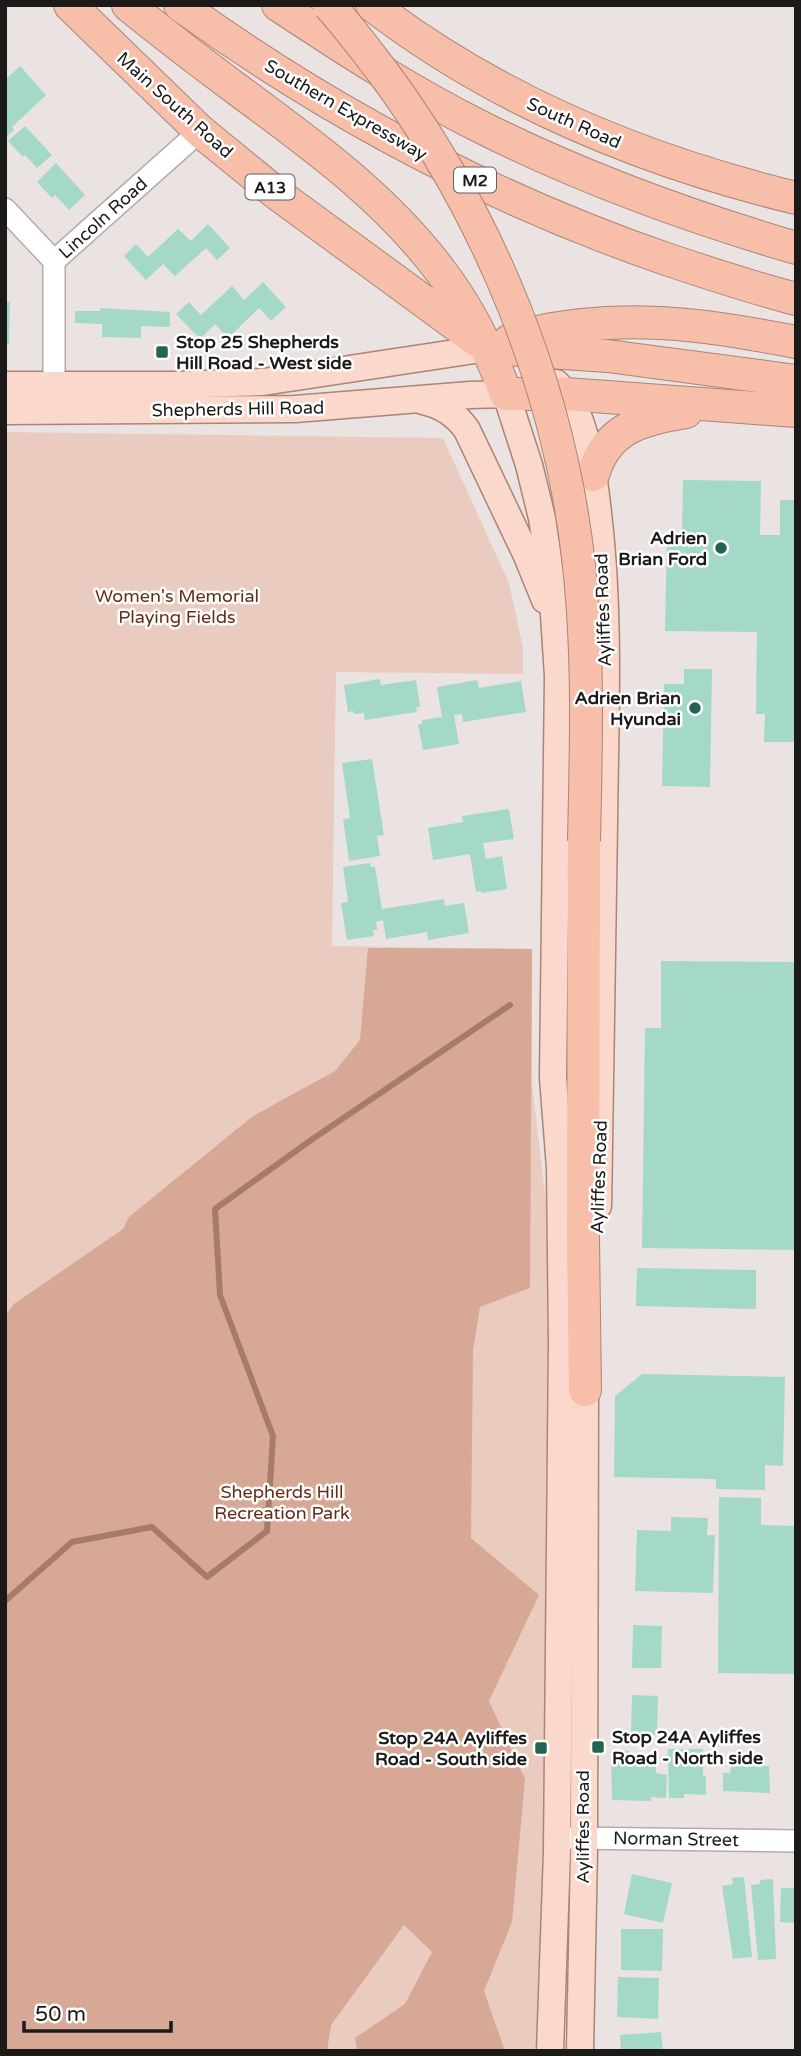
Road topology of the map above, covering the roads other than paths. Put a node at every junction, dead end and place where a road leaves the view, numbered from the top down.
1 (70, 5) edge
2 (128, 5) edge
3 (180, 5) edge
4 (278, 5) edge
5 (329, 5) edge
6 (372, 5) edge
7 (416, 91) junction
8 (200, 131) junction
9 (796, 198) edge
10 (5, 209) edge
11 (796, 212) edge
12 (796, 248) edge
13 (54, 261) junction
14 (796, 299) edge
15 (796, 342) edge
16 (491, 347) junction
17 (796, 382) edge
18 (5, 385) edge
19 (506, 394) junction
20 (566, 394) junction
21 (54, 398) junction
22 (421, 400) junction
23 (722, 405) junction
24 (5, 411) edge
25 (796, 411) edge
26 (593, 475) junction
27 (555, 624) junction
28 (585, 1390) junction
29 (557, 1838) junction
30 (584, 1838) junction
31 (796, 1841) edge
32 (550, 2051) edge
33 (580, 2051) edge

1 - 8 highway, Main South Road / A13
2 - 16 highway
3 - 14 highway, Southern Expressway / M2
4 - 7 highway
5 - 28 highway, bridge
6 - 9 highway, South Road
7 - 11 highway
7 - 12 highway
8 - 13 street, Lincoln Road
8 - 16 highway, Main South Road / A13
10 - 13 street
13 - 21 street, Lincoln Road
15 - 16 highway
16 - 17 highway
16 - 19 highway, Ayliffes Road
16 - 20 main road, Ayliffes Road
16 - 21 main road, Shepherds Hill Road
18 - 21 main road, Shepherds Hill Road
19 - 20 highway
19 - 22 main road, Shepherds Hill Road
19 - 27 main road, Ayliffes Road
20 - 23 highway
20 - 26 main road, Ayliffes Road
21 - 22 main road, Shepherds Hill Road
21 - 24 main road, Shepherds Hill Road
22 - 27 main road
23 - 25 highway
23 - 26 highway
26 - 28 main road, Ayliffes Road
27 - 29 main road, Ayliffes Road
28 - 30 main road, Ayliffes Road
29 - 30 street, Norman Street
29 - 32 main road, Ayliffes Road
30 - 31 street, Norman Street
30 - 33 main road, Ayliffes Road

